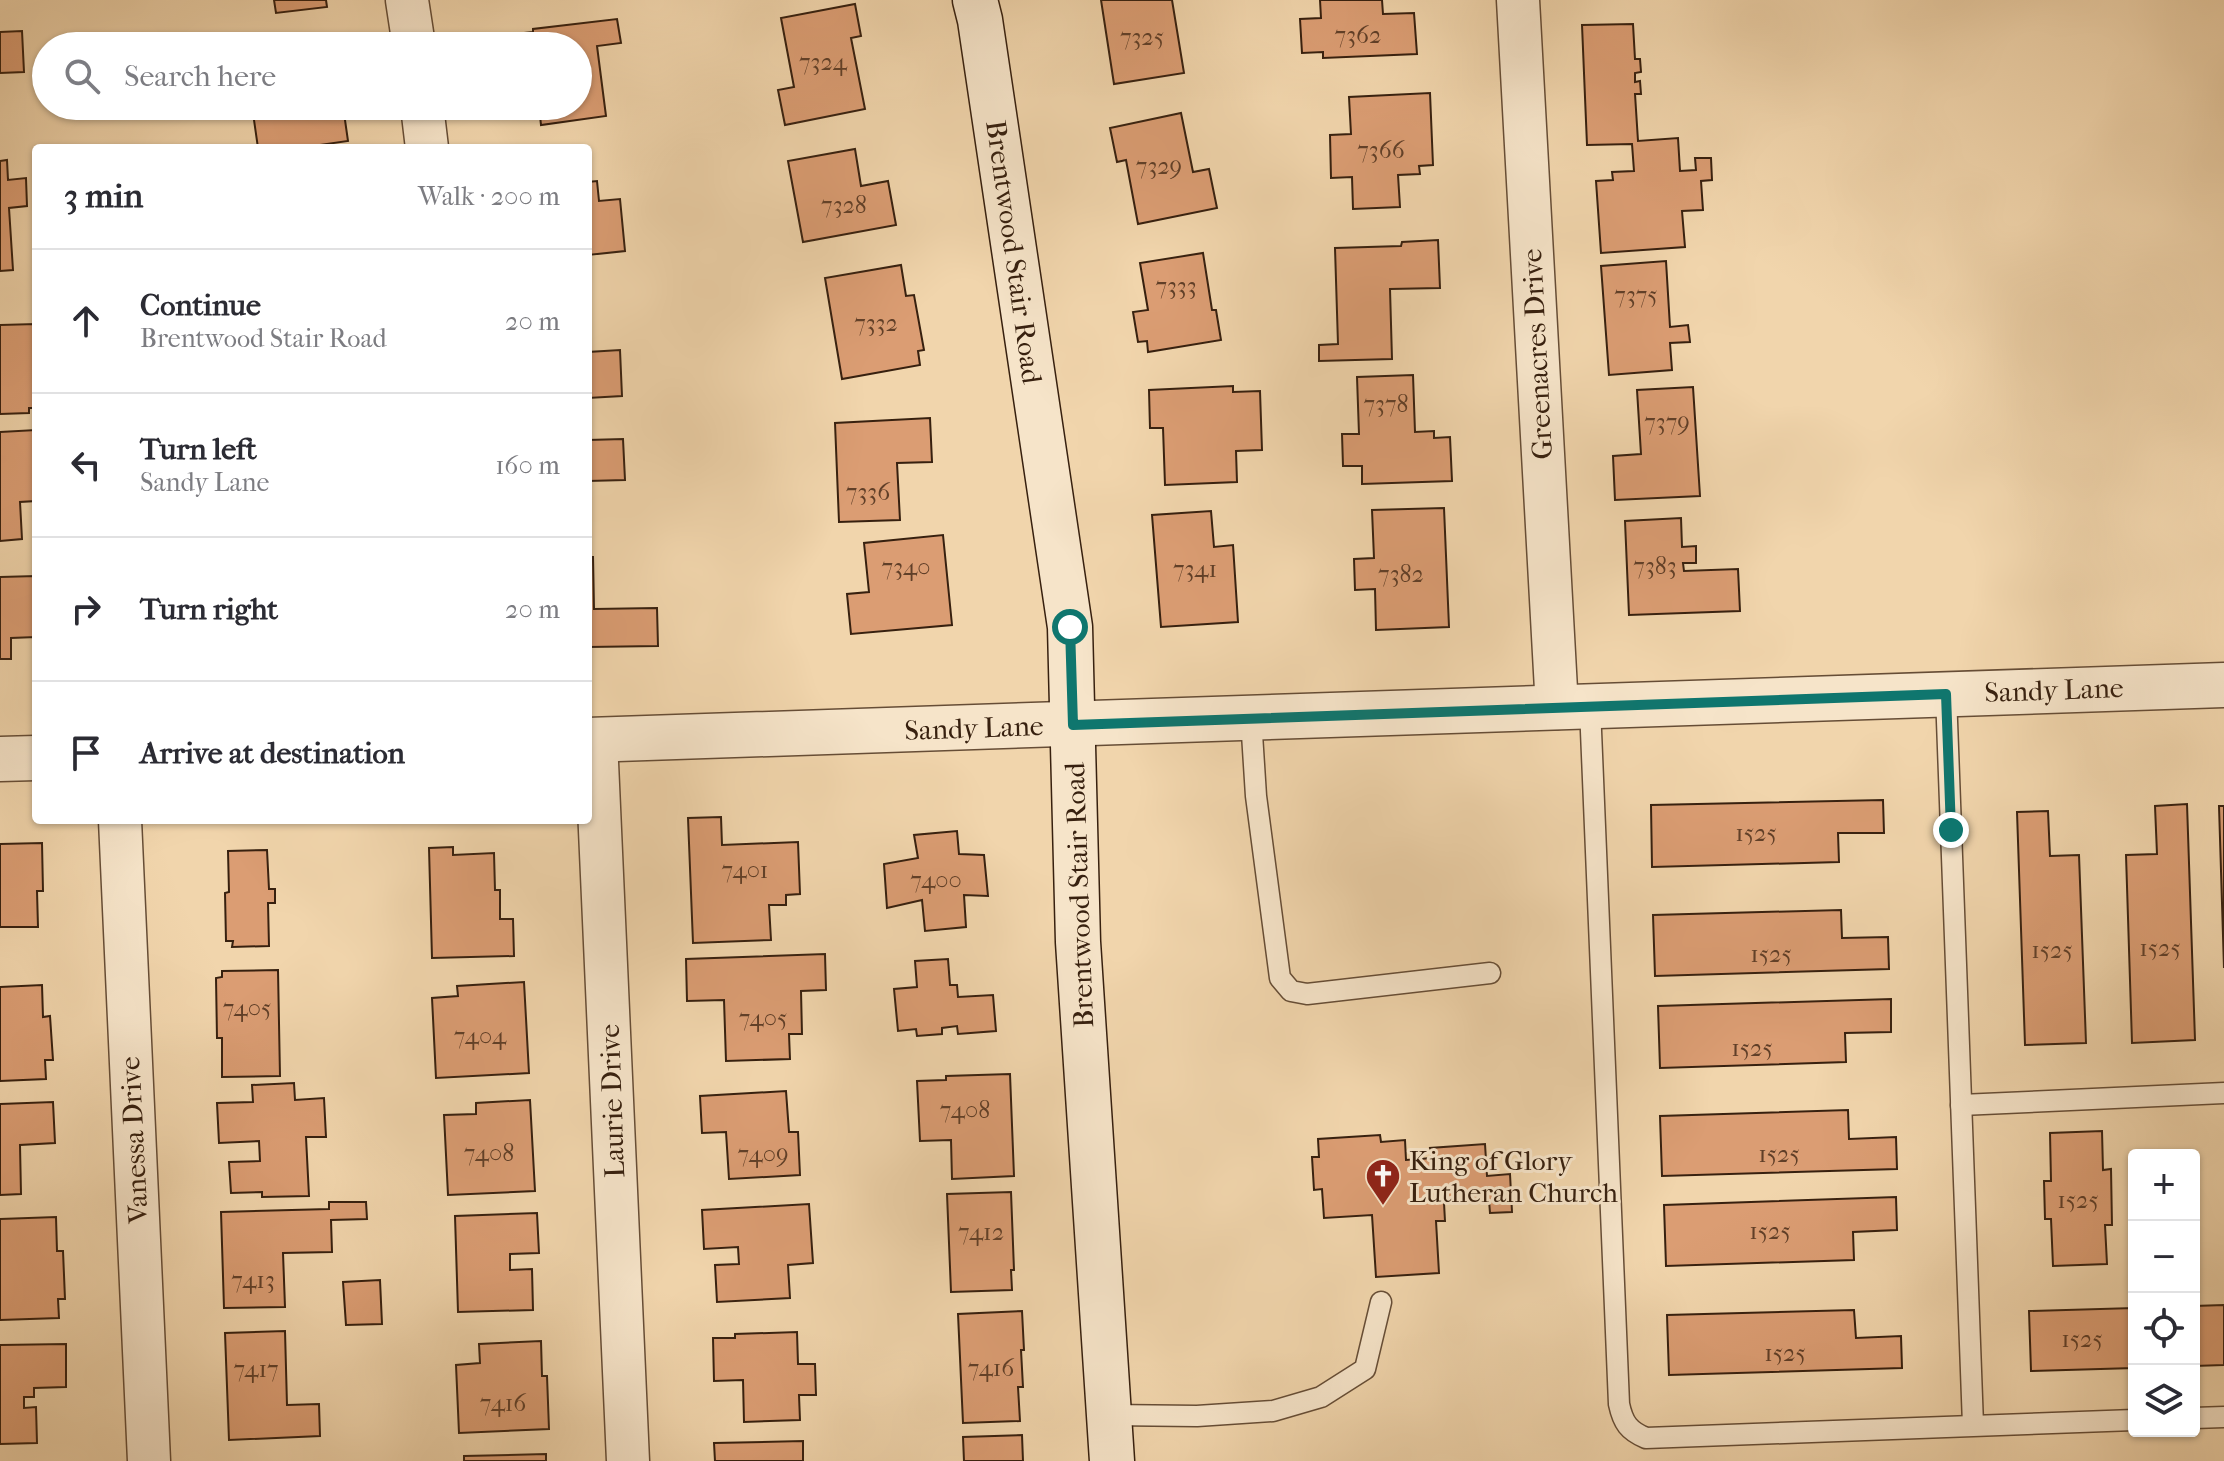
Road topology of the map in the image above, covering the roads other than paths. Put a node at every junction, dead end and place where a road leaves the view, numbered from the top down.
1 (407, 0) edge
2 (975, 0) edge
3 (1518, 0) edge
4 (412, 32) edge
5 (424, 120) edge
6 (427, 144) edge
7 (2224, 685) edge
8 (1946, 694) junction
9 (1574, 707) junction
10 (1251, 718) junction
11 (1073, 725) junction
12 (592, 740) edge
13 (32, 758) edge
14 (0, 759) edge
15 (120, 824) edge
16 (1490, 973) dead end
17 (2224, 1093) edge
18 (1961, 1105) junction
19 (1381, 1302) dead end
20 (1109, 1415) junction
21 (2224, 1417) edge
22 (2200, 1418) edge
23 (2128, 1420) edge
24 (1973, 1425) junction
25 (149, 1461) edge
26 (628, 1461) edge
27 (1112, 1461) edge

1 - 4 street
2 - 11 street, Brentwood Stair Road
3 - 9 street, Greenacres Drive
5 - 6 street
7 - 8 street, Sandy Lane
8 - 9 street, Sandy Lane
8 - 18 lane
9 - 10 street, Sandy Lane
9 - 24 lane
10 - 11 street, Sandy Lane
10 - 16 lane
11 - 12 street, Sandy Lane
11 - 20 street, Brentwood Stair Road
12 - 26 street, Laurie Drive
13 - 14 street
15 - 25 street, Vanessa Drive
17 - 18 lane
18 - 24 lane
19 - 20 lane
20 - 27 street, Brentwood Stair Road
21 - 22 lane
23 - 24 lane

